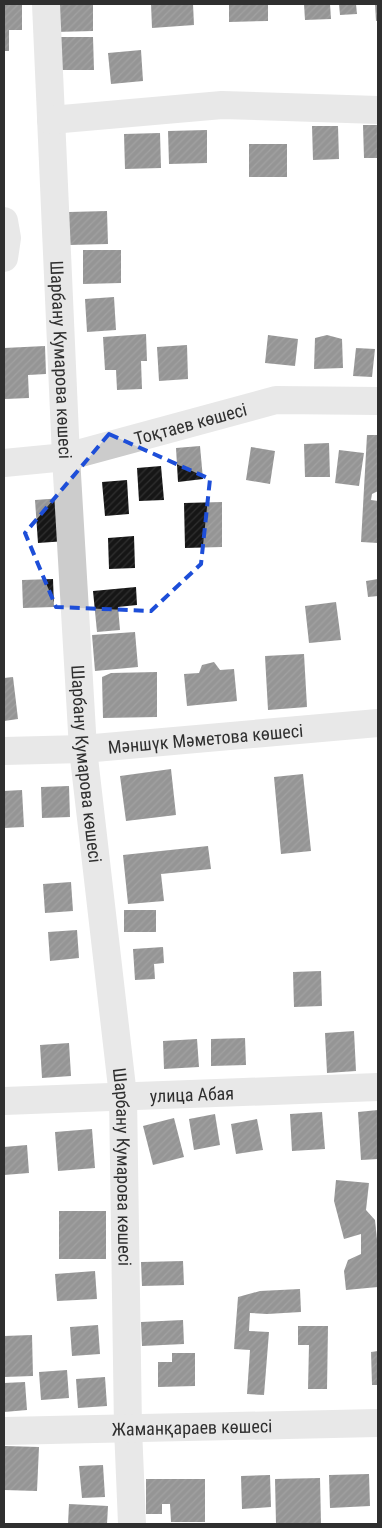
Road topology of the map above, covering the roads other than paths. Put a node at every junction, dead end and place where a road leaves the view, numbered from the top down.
1 (46, 4) edge
2 (378, 110) edge
3 (50, 120) junction
4 (4, 221) edge
5 (4, 258) edge
6 (378, 401) edge
7 (66, 457) junction
8 (4, 463) edge
9 (378, 723) edge
10 (82, 748) junction
11 (4, 751) edge
12 (378, 1087) edge
13 (123, 1096) junction
14 (4, 1102) edge
15 (378, 1423) edge
16 (128, 1428) junction
17 (4, 1431) edge
18 (132, 1524) edge

1 - 3 street, Шарбану Кумарова көшесі
2 - 3 street
3 - 7 street, Шарбану Кумарова көшесі
4 - 5 street
6 - 7 street, Тоқтаев көшесі
7 - 8 street, Тоқтаев көшесі
7 - 10 street, Шарбану Кумарова көшесі
9 - 10 street, Мәншүк Мәметова көшесі
10 - 11 street, Мәншүк Мәметова көшесі
10 - 13 street, Шарбану Кумарова көшесі
12 - 13 street, улица Абая
13 - 14 street, улица Абая
13 - 16 street, Шарбану Кумарова көшесі
15 - 16 street, Жаманқараев көшесі
16 - 17 street, Жаманқараев көшесі
16 - 18 street, Шарбану Кумарова көшесі

